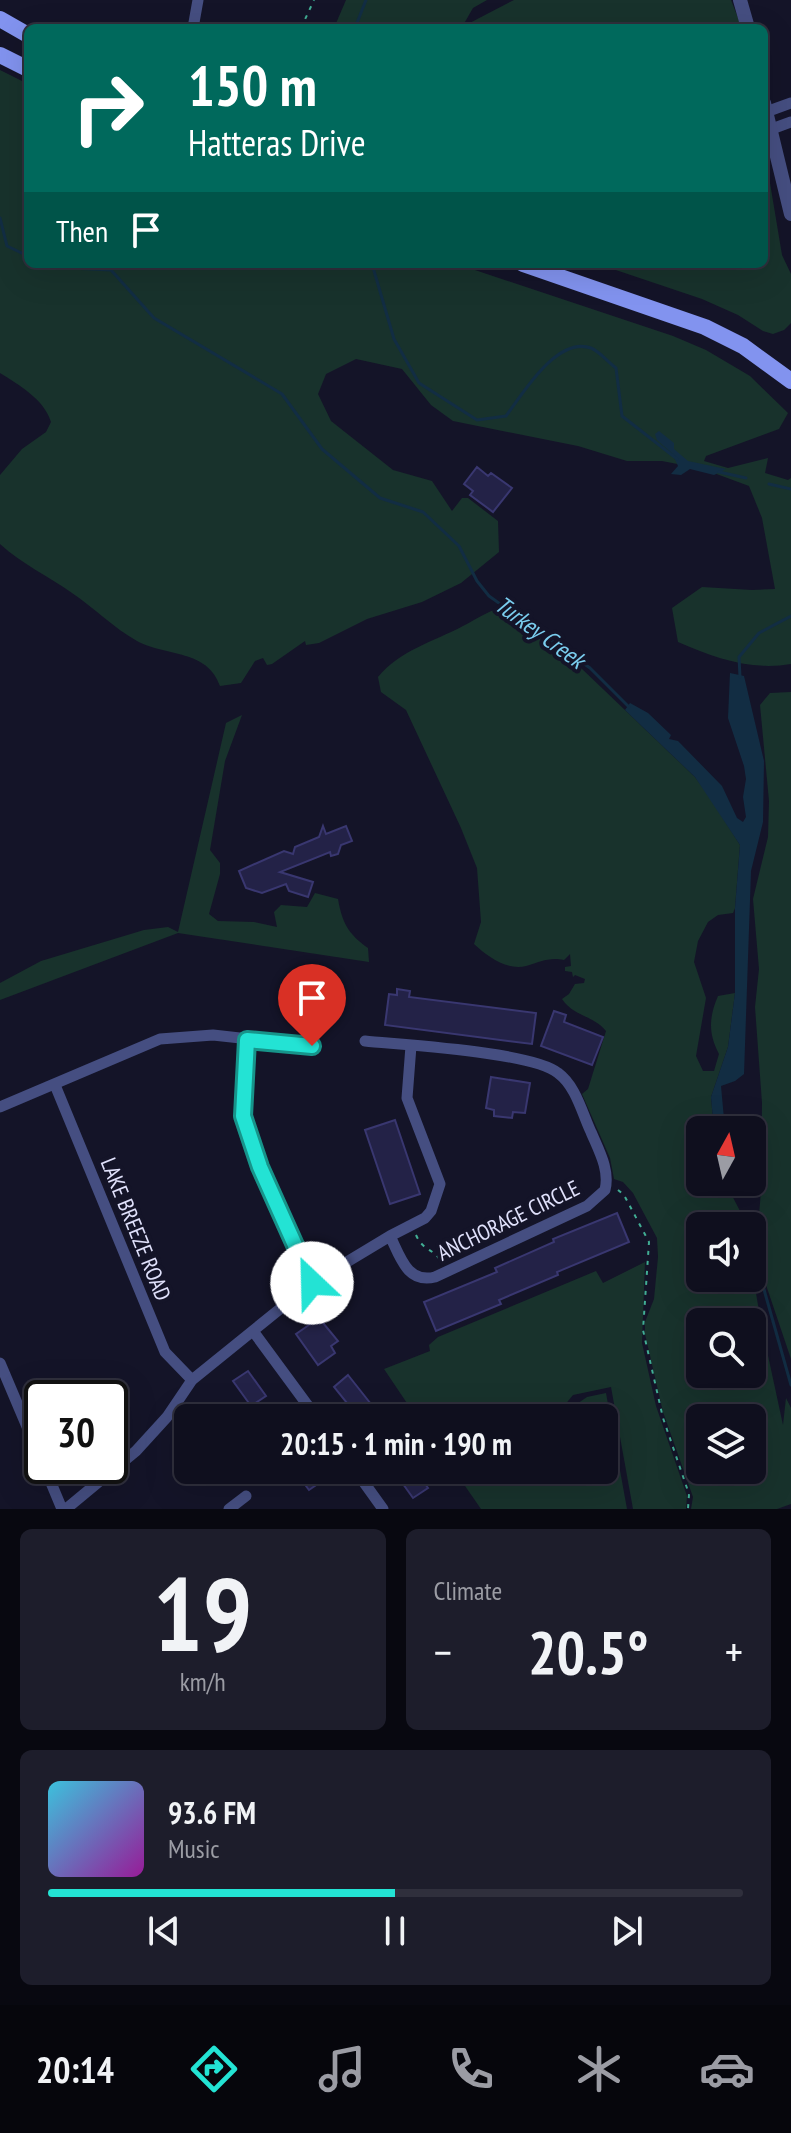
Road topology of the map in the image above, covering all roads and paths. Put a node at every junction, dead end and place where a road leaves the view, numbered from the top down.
1 (198, 0) edge
2 (314, 0) edge
3 (740, 0) edge
4 (0, 19) edge
5 (194, 24) edge
6 (303, 24) edge
7 (747, 24) edge
8 (24, 33) edge
9 (0, 55) edge
10 (24, 67) edge
11 (791, 103) edge
12 (768, 107) edge
13 (791, 122) edge
14 (768, 124) edge
15 (769, 130) junction
16 (791, 214) edge
17 (535, 268) edge
18 (790, 375) edge
19 (247, 1040) junction
20 (365, 1041) dead end
21 (312, 1046) dead end
22 (411, 1046) junction
23 (55, 1085) junction
24 (0, 1107) edge
25 (606, 1185) junction
26 (411, 1225) junction
27 (390, 1236) junction
28 (442, 1265) dead end
29 (312, 1283) junction
30 (253, 1331) junction
31 (0, 1363) edge
32 (192, 1380) junction
33 (307, 1404) edge
34 (24, 1419) edge
35 (52, 1484) edge
36 (365, 1484) edge
37 (246, 1496) dead end
38 (64, 1509) edge
39 (229, 1509) edge
40 (383, 1509) edge
41 (688, 1509) edge

1 - 5 street
2 - 6 path
3 - 7 street
4 - 8 main road
9 - 10 main road
11 - 12 street
13 - 15 street
14 - 15 street
15 - 16 street
17 - 18 main road
19 - 21 street
19 - 23 street
19 - 29 street
20 - 22 street, ANCHORAGE CIRCLE
22 - 25 street, ANCHORAGE CIRCLE
22 - 26 street, ANCHORAGE CIRCLE
23 - 24 street
23 - 32 street, LAKE BREEZE ROAD
25 - 27 street, ANCHORAGE CIRCLE
25 - 41 path
26 - 27 street, ANCHORAGE CIRCLE
26 - 28 path
27 - 29 street
29 - 30 street
30 - 32 street
30 - 33 street
31 - 34 street
32 - 38 street
35 - 38 street
36 - 40 street
37 - 39 street

